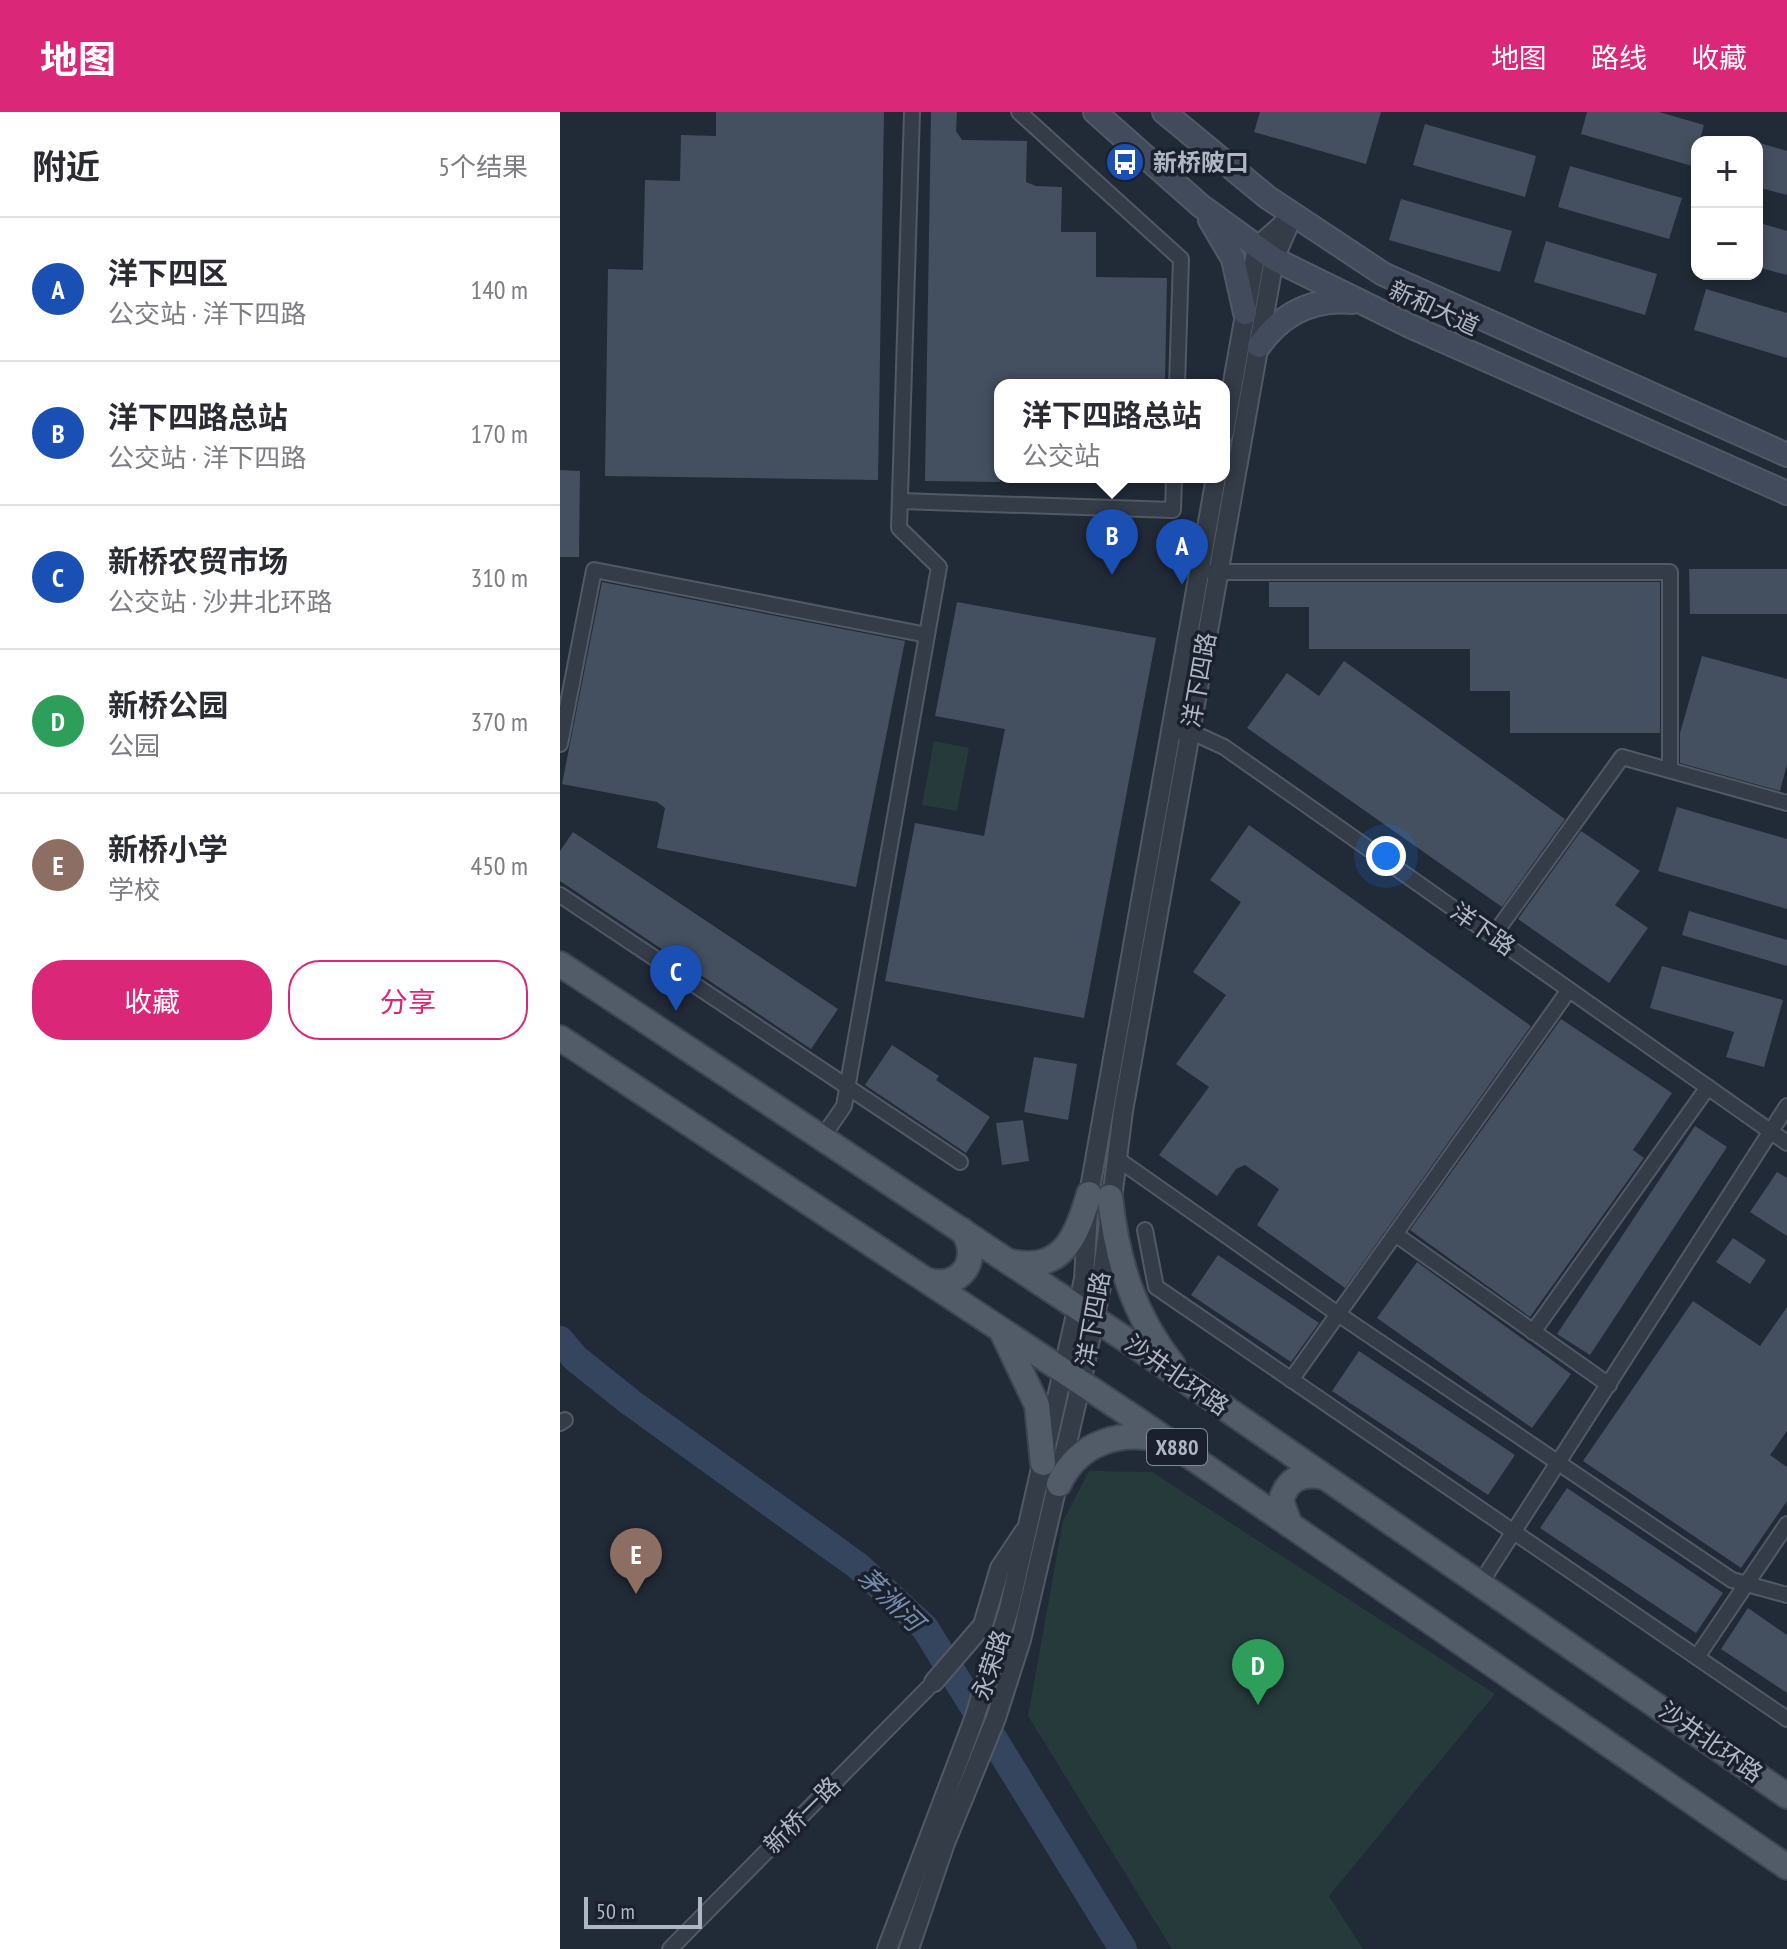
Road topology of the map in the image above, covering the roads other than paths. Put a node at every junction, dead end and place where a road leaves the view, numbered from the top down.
1 (912, 112) edge
2 (1019, 112) edge
3 (1095, 112) edge
4 (1164, 112) edge
5 (1191, 198) junction
6 (1293, 215) junction
7 (1266, 253) junction
8 (1367, 305) junction
9 (1245, 313) junction
10 (1259, 346) junction
11 (1177, 379) edge
12 (1230, 399) edge
13 (1787, 455) edge
14 (1230, 477) edge
15 (1174, 483) edge
16 (1216, 483) edge
17 (1229, 483) edge
18 (1787, 493) edge
19 (900, 501) junction
20 (1209, 572) junction
21 (927, 635) junction
22 (1180, 732) junction
23 (560, 744) edge
24 (1670, 770) junction
25 (1787, 803) edge
26 (560, 895) edge
27 (1493, 936) junction
28 (560, 964) edge
29 (1569, 990) junction
30 (560, 1038) edge
31 (847, 1087) junction
32 (1708, 1087) junction
33 (1787, 1106) edge
34 (1771, 1132) junction
35 (822, 1138) junction
36 (1787, 1143) edge
37 (1116, 1158) junction
38 (960, 1162) dead end
39 (1099, 1196) junction
40 (962, 1230) junction
41 (1145, 1230) dead end
42 (1395, 1234) junction
43 (1007, 1261) junction
44 (926, 1280) junction
45 (1086, 1313) junction
46 (1338, 1314) junction
47 (998, 1328) junction
48 (1533, 1332) junction
49 (1072, 1377) junction
50 (1291, 1380) junction
51 (1191, 1384) junction
52 (1609, 1385) junction
53 (1178, 1447) junction
54 (1043, 1463) junction
55 (1558, 1463) junction
56 (1324, 1477) junction
57 (1059, 1484) junction
58 (1030, 1523) junction
59 (1787, 1524) edge
60 (1290, 1525) junction
61 (1514, 1532) junction
62 (1480, 1584) junction
63 (1746, 1584) junction
64 (1787, 1595) edge
65 (1697, 1657) junction
66 (934, 1682) joint
67 (1787, 1719) edge
68 (1787, 1796) edge
69 (1787, 1867) edge
70 (670, 1949) edge
71 (887, 1949) edge
72 (909, 1949) edge

1 - 19 street
2 - 11 street
3 - 5 main road, 新和大道
4 - 6 main road, 新和大道
5 - 7 main road, 新和大道
5 - 9 main road
6 - 7 street, 洋下四路
6 - 13 main road, 新和大道
7 - 8 main road, 新和大道
7 - 9 street, 洋下四路
7 - 10 street, 洋下四路
8 - 10 main road
8 - 18 main road, 新和大道
9 - 12 street, 洋下四路
10 - 14 street, 洋下四路
15 - 19 street
16 - 20 street, 洋下四路
17 - 20 street, 洋下四路
19 - 21 street
20 - 22 street, 洋下四路
20 - 24 street
21 - 23 street
21 - 31 street
22 - 27 street, 洋下路
22 - 37 street, 洋下四路
22 - 39 street, 洋下四路
24 - 25 street
24 - 27 street
26 - 31 street
27 - 29 street, 洋下路
28 - 35 main road, 沙井北环路 / X880
29 - 32 street, 洋下路
29 - 42 street
30 - 44 main road, X880
31 - 35 street
31 - 38 street
32 - 34 street, 洋下路
32 - 48 street
33 - 34 street
34 - 36 street, 洋下路
34 - 52 street
35 - 40 main road, 沙井北环路 / X880
37 - 39 street, 洋下四路
37 - 46 street
39 - 43 main road
39 - 45 street, 洋下四路
39 - 51 main road
40 - 43 main road, 沙井北环路 / X880
40 - 44 main road
41 - 50 street
42 - 46 street
42 - 48 street
43 - 45 main road, 沙井北环路 / X880
44 - 47 main road, X880
45 - 49 street, 洋下四路
45 - 51 main road, 沙井北环路 / X880
46 - 50 street
46 - 55 street
47 - 49 main road, X880
47 - 54 main road
48 - 52 street
49 - 53 main road, X880
49 - 54 street, 永荣路
49 - 57 street, 永荣路
50 - 61 street
51 - 56 main road, 沙井北环路 / X880
52 - 55 street
53 - 57 main road
53 - 60 main road, X880
54 - 58 street, 永荣路
55 - 61 street
55 - 63 street
56 - 60 main road
56 - 62 main road, 沙井北环路 / X880
57 - 72 street, 永荣路
58 - 66 street
58 - 71 street, 永荣路
59 - 63 street
60 - 69 main road, X880
61 - 62 street
61 - 65 street
62 - 68 main road, 沙井北环路 / X880
63 - 64 street
63 - 65 street
65 - 67 street
66 - 70 street, 新桥一路

